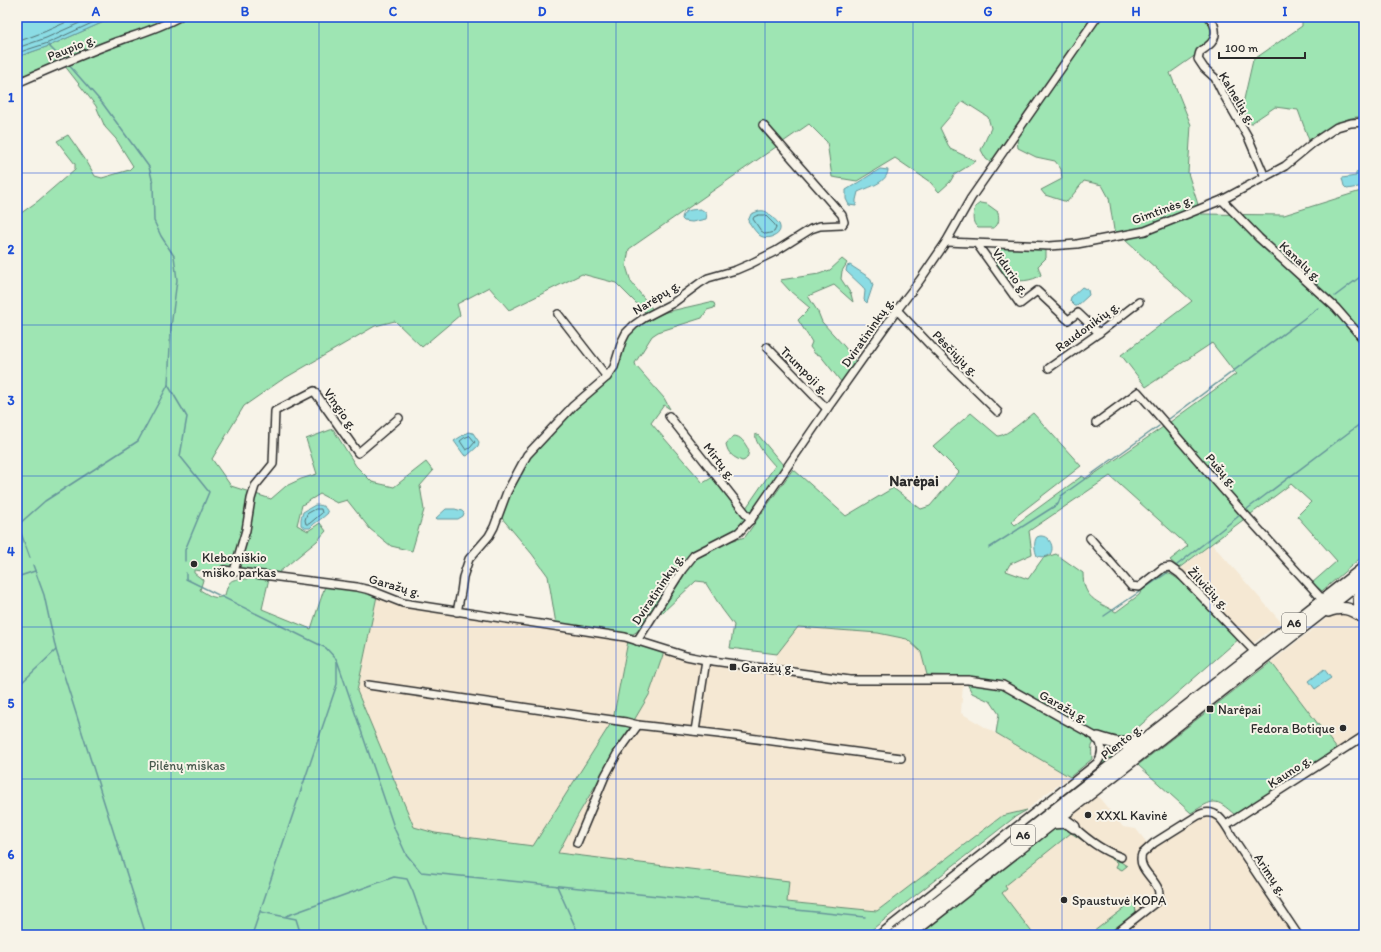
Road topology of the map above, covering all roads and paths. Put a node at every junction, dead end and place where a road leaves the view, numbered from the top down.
1 (179, 17) edge
2 (1097, 17) edge
3 (1209, 17) edge
4 (17, 83) edge
5 (1364, 122) edge
6 (763, 125) dead end
7 (1265, 177) junction
8 (1222, 200) junction
9 (946, 242) junction
10 (977, 244) junction
11 (1139, 302) dead end
12 (897, 310) junction
13 (558, 314) dead end
14 (1099, 333) junction
15 (1364, 340) edge
16 (767, 348) dead end
17 (1048, 368) dead end
18 (607, 377) junction
19 (827, 409) junction
20 (998, 412) dead end
21 (670, 416) dead end
22 (399, 418) dead end
23 (1096, 423) dead end
24 (751, 520) junction
25 (1090, 538) dead end
26 (1364, 568) edge
27 (224, 570) dead end
28 (234, 571) junction
29 (1364, 579) edge
30 (1364, 583) edge
31 (1323, 600) junction
32 (457, 612) junction
33 (1321, 613) junction
34 (1363, 618) edge
35 (637, 641) junction
36 (1256, 653) junction
37 (706, 660) junction
38 (368, 685) dead end
39 (638, 725) junction
40 (695, 731) junction
41 (1151, 735) junction
42 (1364, 736) edge
43 (1098, 738) junction
44 (901, 758) dead end
45 (1074, 805) junction
46 (1052, 823) junction
47 (1226, 825) junction
48 (1074, 827) junction
49 (577, 843) dead end
50 (1121, 857) dead end
51 (879, 935) edge
52 (895, 935) edge
53 (909, 935) edge
54 (1114, 935) edge
55 (1298, 935) edge

1 - 4 street, Paupio g.
2 - 9 street, Dviratininkų g.
3 - 7 street, Kalnelių g.
5 - 7 street, Gimtinės g.
6 - 18 street, Narėpų g.
7 - 8 street, Gimtinės g.
8 - 10 street, Gimtinės g.
8 - 15 street, Kanalų g.
9 - 10 street, Gimtinės g.
9 - 12 street, Dviratininkų g.
10 - 14 street, Vidurio g.
11 - 14 street, Raudonikių g.
12 - 19 street, Dviratininkų g.
12 - 20 street, Pėsčiųjų g.
13 - 18 street
14 - 17 street, Raudonikių g.
16 - 19 street, Trumpoji g.
18 - 32 street, Narėpų g.
19 - 24 street, Dviratininkų g.
21 - 24 street, Mirtų g.
22 - 28 street, Vingio g.
23 - 31 street, Pušų g.
24 - 35 street, Dviratininkų g.
25 - 36 street, Žilvičių g.
26 - 31 highway, Plento g. / A6
27 - 28 street, Garažų g.
28 - 32 street, Garažų g.
29 - 33 highway, Plento g. / A6
30 - 34 highway
31 - 36 highway, Plento g. / A6
32 - 35 street, Garažų g.
33 - 34 highway
33 - 45 highway, Plento g. / A6
35 - 37 street, Garažų g.
36 - 41 highway, Plento g. / A6
37 - 40 street
37 - 43 street, Garažų g.
38 - 39 street
39 - 40 street
39 - 49 street
40 - 44 street
41 - 43 highway
41 - 52 highway, Plento g. / A6
42 - 47 street, Kauno g.
43 - 51 street
45 - 46 highway, Plento g. / A6
45 - 48 highway
46 - 48 highway
46 - 53 highway, Plento g. / A6
47 - 54 street
47 - 55 street, Arimų g.
48 - 50 street

